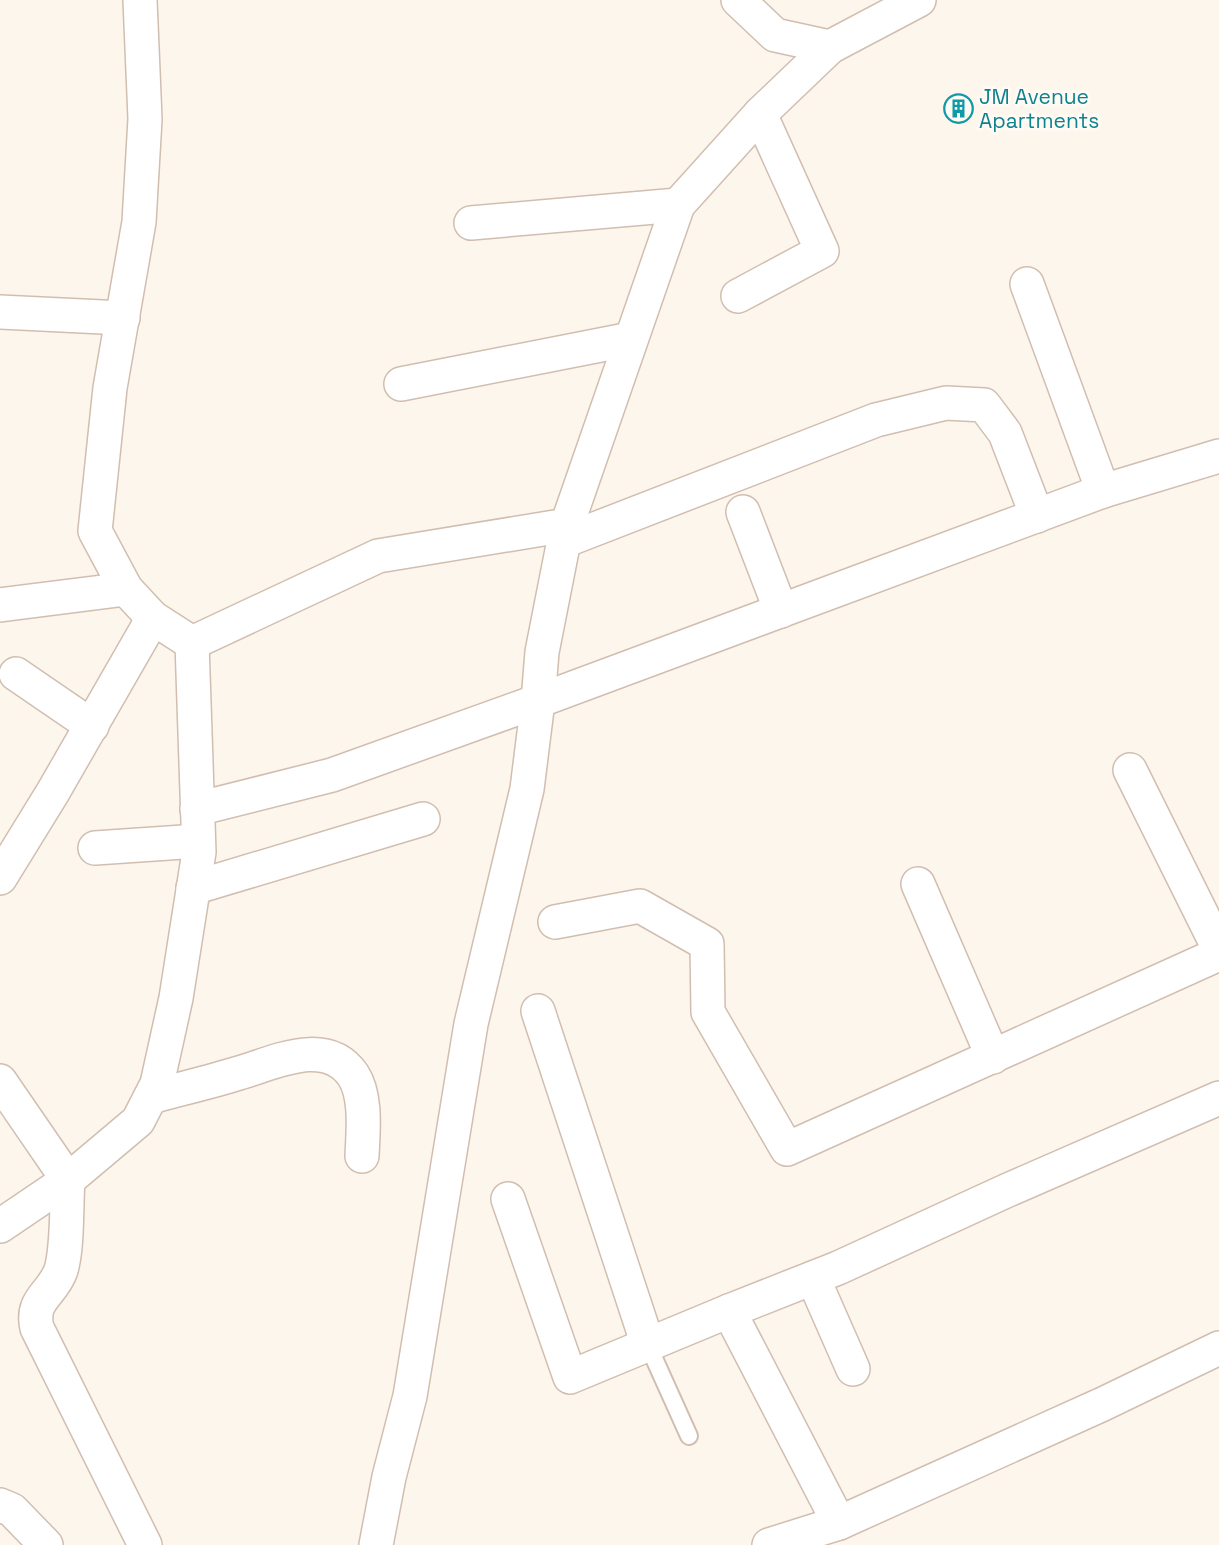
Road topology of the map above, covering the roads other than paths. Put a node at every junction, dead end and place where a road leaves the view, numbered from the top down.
1 (140, 0) edge
2 (738, 0) edge
3 (919, 0) edge
4 (830, 47) junction
5 (760, 114) junction
6 (678, 205) junction
7 (471, 223) dead end
8 (1027, 284) dead end
9 (738, 296) dead end
10 (0, 312) edge
11 (123, 318) junction
12 (631, 339) junction
13 (401, 384) dead end
14 (1219, 456) edge
15 (1103, 491) junction
16 (743, 512) dead end
17 (1037, 516) junction
18 (566, 533) junction
19 (126, 589) junction
20 (0, 605) edge
21 (781, 611) junction
22 (153, 618) junction
23 (192, 643) junction
24 (16, 674) dead end
25 (538, 701) junction
26 (92, 726) junction
27 (1130, 770) dead end
28 (423, 819) dead end
29 (198, 825) junction
30 (95, 848) dead end
31 (0, 878) edge
32 (918, 884) dead end
33 (193, 888) junction
34 (555, 922) dead end
35 (1219, 950) edge
36 (1219, 954) edge
37 (538, 1011) dead end
38 (993, 1057) junction
39 (0, 1081) edge
40 (150, 1097) junction
41 (1219, 1098) edge
42 (362, 1156) dead end
43 (68, 1180) junction
44 (508, 1199) dead end
45 (0, 1226) edge
46 (813, 1278) junction
47 (729, 1311) junction
48 (648, 1345) junction
49 (1219, 1348) edge
50 (853, 1370) dead end
51 (689, 1436) dead end
52 (0, 1505) edge
53 (839, 1523) junction
54 (46, 1545) edge
55 (145, 1545) edge
56 (376, 1545) edge
57 (769, 1545) edge

1 - 11 street
2 - 4 street
3 - 4 street
4 - 5 street
5 - 6 street
5 - 9 street
6 - 7 street
6 - 12 street
8 - 15 street
10 - 11 street
11 - 19 street
12 - 13 street
12 - 18 street
14 - 15 street
15 - 17 street
16 - 21 street
17 - 18 street
17 - 21 street
18 - 23 street
18 - 25 street
19 - 20 street
19 - 22 street
21 - 25 street
22 - 23 street
22 - 26 street
23 - 29 street
24 - 26 street
25 - 29 street
25 - 56 street
26 - 31 street
27 - 35 street
28 - 33 street
29 - 30 street
29 - 33 street
32 - 38 street
33 - 40 street
34 - 38 street
36 - 38 street
37 - 48 street
39 - 43 street
40 - 42 street
40 - 43 street
41 - 46 street
43 - 45 street
43 - 55 street
44 - 48 street
46 - 47 street
46 - 50 street
47 - 48 street
47 - 53 street
48 - 51 lane
49 - 53 street
52 - 54 street
53 - 57 street

